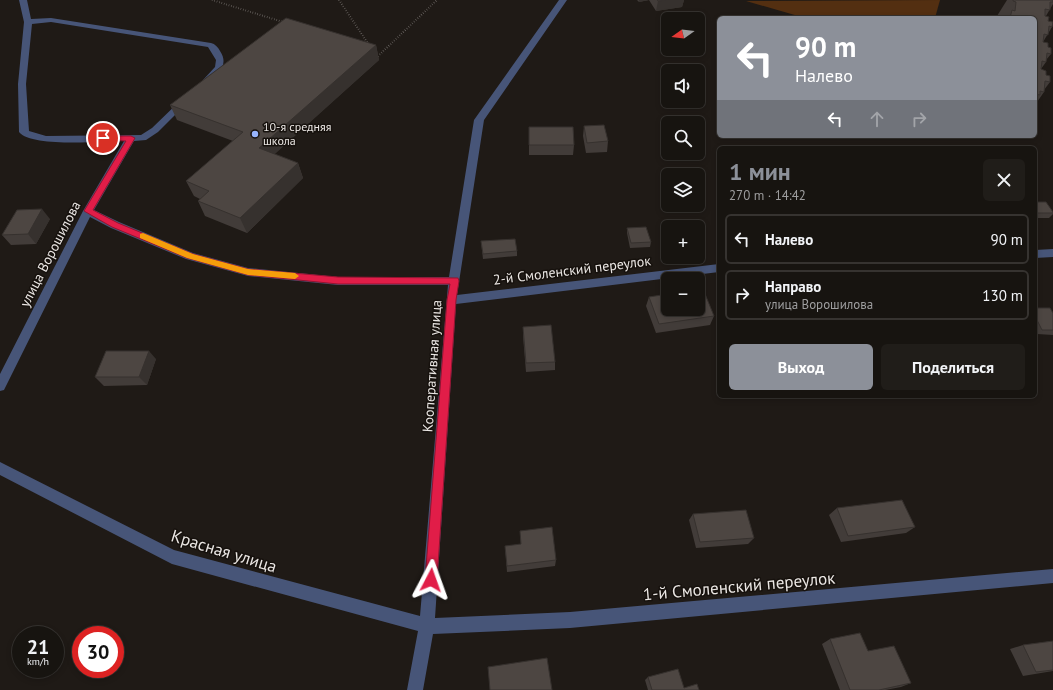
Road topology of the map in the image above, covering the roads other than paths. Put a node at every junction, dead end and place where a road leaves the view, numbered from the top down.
1 (23, 0) edge
2 (563, 0) edge
3 (28, 22) junction
4 (131, 138) junction
5 (88, 211) junction
6 (1037, 254) edge
7 (1053, 254) edge
8 (717, 268) edge
9 (455, 281) junction
10 (452, 300) junction
11 (0, 386) edge
12 (0, 468) edge
13 (1053, 576) edge
14 (428, 626) junction
15 (415, 690) edge

1 - 3 street
2 - 9 street, Кооперативная улица
3 - 4 street
3 - 4 street
4 - 5 street, улица Ворошилова
5 - 9 street
5 - 11 street, улица Ворошилова
6 - 7 street
8 - 10 street, 2-й Смоленский переулок
9 - 10 street, Кооперативная улица
10 - 14 street, Кооперативная улица
12 - 14 street, Красная улица
13 - 14 street, 1-й Смоленский переулок
14 - 15 street, Кооперативная улица

